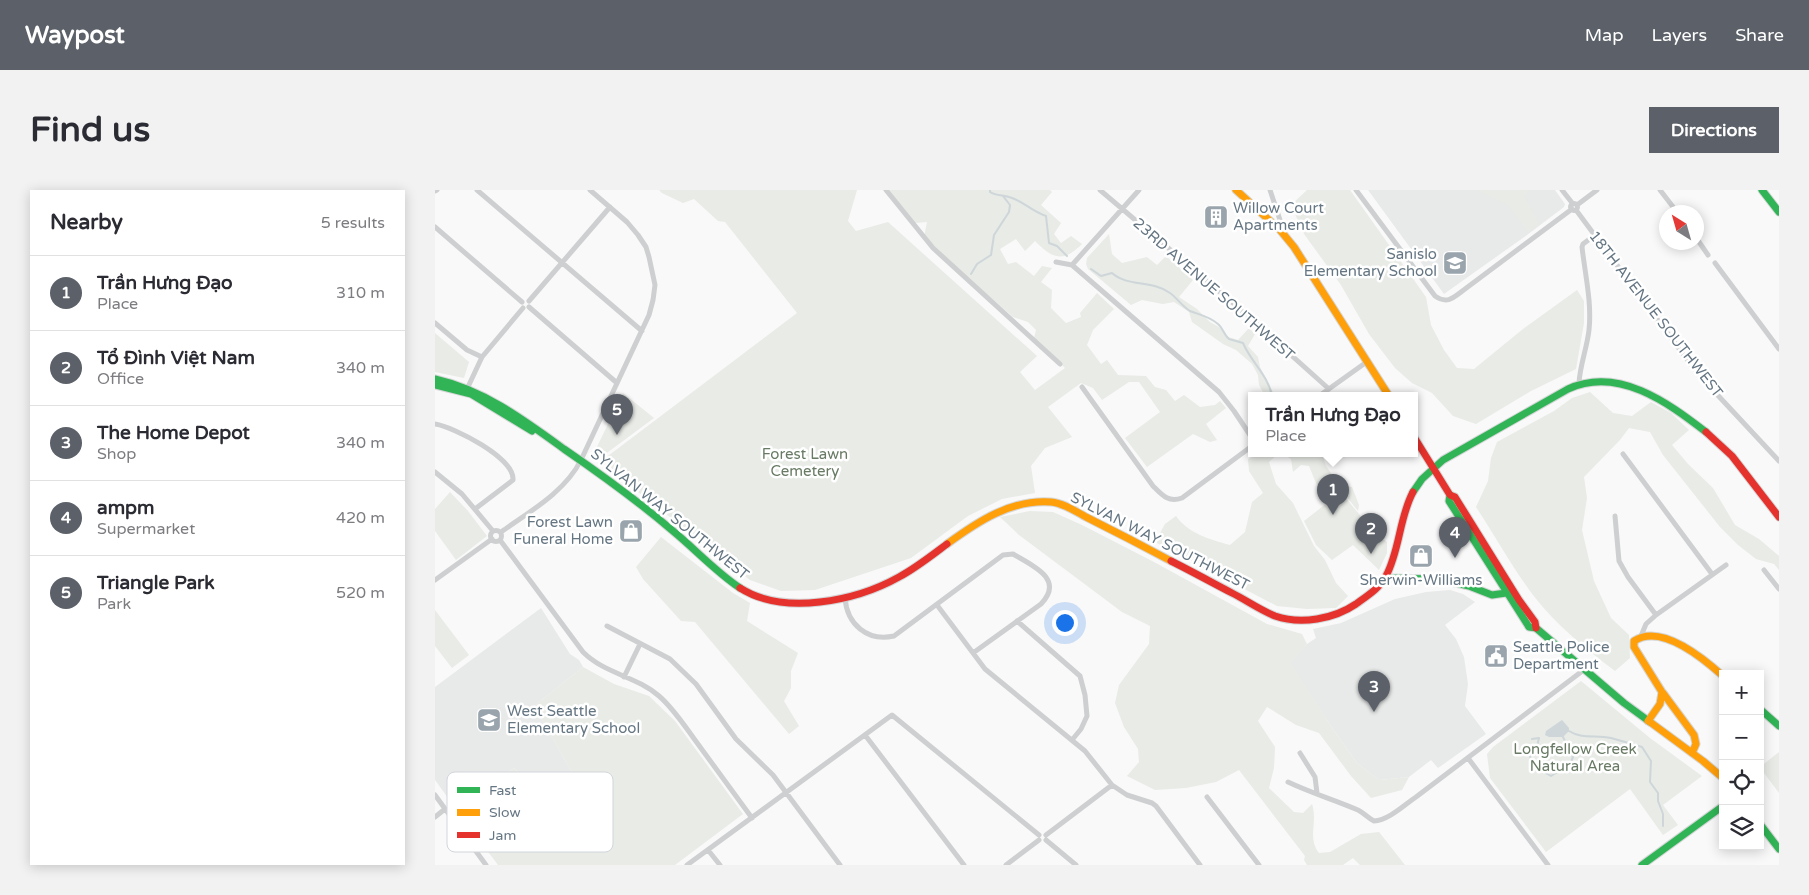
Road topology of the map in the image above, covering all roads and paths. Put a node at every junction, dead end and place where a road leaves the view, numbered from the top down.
1 (477, 190) edge
2 (590, 190) edge
3 (886, 190) edge
4 (1100, 190) edge
5 (1139, 190) edge
6 (1236, 190) edge
7 (1270, 190) edge
8 (1357, 190) edge
9 (1562, 190) edge
10 (1597, 190) edge
11 (1661, 190) edge
12 (1762, 190) edge
13 (1672, 205) edge
14 (610, 207) junction
15 (1574, 207) junction
16 (1122, 209) junction
17 (1779, 212) edge
18 (435, 227) edge
19 (1595, 235) junction
20 (1286, 236) junction
21 (1704, 249) edge
22 (1708, 255) dead end
23 (561, 262) junction
24 (1056, 262) dead end
25 (1715, 263) dead end
26 (1072, 264) junction
27 (523, 302) junction
28 (529, 304) junction
29 (523, 308) junction
30 (435, 323) edge
31 (642, 331) junction
32 (1779, 349) edge
33 (482, 357) junction
34 (1368, 361) junction
35 (1060, 364) dead end
36 (435, 379) edge
37 (617, 383) junction
38 (1579, 383) junction
39 (435, 384) edge
40 (1082, 387) dead end
41 (1329, 389) junction
42 (466, 390) junction
43 (1325, 392) edge
44 (1387, 392) edge
45 (435, 424) edge
46 (1248, 432) edge
47 (1418, 444) edge
48 (1248, 449) edge
49 (1623, 454) dead end
50 (581, 460) junction
51 (1779, 461) edge
52 (1433, 468) junction
53 (435, 472) edge
54 (1449, 494) junction
55 (475, 509) junction
56 (1615, 516) dead end
57 (1779, 516) edge
58 (493, 531) junction
59 (501, 532) junction
60 (492, 539) junction
61 (500, 540) junction
62 (1726, 565) dead end
63 (1764, 570) dead end
64 (1713, 574) junction
65 (1385, 578) junction
66 (435, 580) edge
67 (1779, 589) edge
68 (1506, 593) junction
69 (845, 598) junction
70 (1519, 600) junction
71 (937, 605) junction
72 (1656, 615) junction
73 (1017, 621) junction
74 (607, 626) dead end
75 (1536, 628) junction
76 (1641, 636) junction
77 (640, 644) junction
78 (973, 653) junction
79 (1585, 670) junction
80 (1719, 673) edge
81 (624, 677) junction
82 (1662, 692) junction
83 (1764, 713) edge
84 (1648, 721) junction
85 (1779, 726) edge
86 (865, 735) junction
87 (1072, 740) junction
88 (1300, 753) dead end
89 (1692, 753) junction
90 (1468, 758) junction
91 (1719, 775) edge
92 (1288, 782) dead end
93 (1112, 785) junction
94 (786, 793) junction
95 (1317, 793) junction
96 (435, 795) edge
97 (1207, 797) dead end
98 (445, 809) junction
99 (1719, 809) edge
100 (447, 812) edge
101 (435, 817) edge
102 (752, 818) junction
103 (1764, 829) edge
104 (1039, 837) junction
105 (1046, 838) junction
106 (1779, 849) edge
107 (708, 850) junction
108 (476, 852) edge
109 (486, 865) edge
110 (687, 865) edge
111 (720, 865) edge
112 (840, 865) edge
113 (964, 865) edge
114 (1006, 865) edge
115 (1076, 865) edge
116 (1201, 865) edge
117 (1259, 865) edge
118 (1548, 865) edge
119 (1642, 865) edge

1 - 23 street
2 - 14 street
3 - 35 street
4 - 16 street, 23RD AVENUE SOUTHWEST
5 - 16 street
6 - 20 street
7 - 20 street
8 - 15 street
9 - 15 street, 18TH AVENUE SOUTHWEST
10 - 15 street
11 - 13 street
12 - 17 street
14 - 23 street
14 - 31 street
15 - 19 street, 18TH AVENUE SOUTHWEST
16 - 26 street
16 - 41 street, 23RD AVENUE SOUTHWEST
18 - 27 street
19 - 38 street
19 - 51 street, 18TH AVENUE SOUTHWEST
20 - 34 street
21 - 22 street
23 - 28 street
23 - 31 street
24 - 26 street
25 - 32 street
26 - 46 street
27 - 28 street
27 - 29 street
28 - 29 street
28 - 37 street
29 - 33 street
30 - 33 street
31 - 37 street
33 - 42 street
34 - 41 street
34 - 44 street
36 - 42 street, SYLVAN WAY SOUTHWEST
37 - 50 street
38 - 52 street
38 - 57 street
39 - 42 street, SYLVAN WAY SOUTHWEST
40 - 48 street
41 - 43 street
42 - 50 street, SYLVAN WAY SOUTHWEST
45 - 55 street
47 - 52 street
49 - 64 street
50 - 59 street
50 - 69 street, SYLVAN WAY SOUTHWEST
52 - 54 street
52 - 65 street
53 - 55 street
54 - 68 street
54 - 70 street
55 - 58 street
56 - 72 street
58 - 59 street
58 - 60 street
59 - 61 street
60 - 61 street
60 - 66 street
61 - 81 street
62 - 64 street
63 - 67 street
64 - 72 street
65 - 68 street
65 - 69 street, SYLVAN WAY SOUTHWEST
68 - 70 street
68 - 75 street
69 - 71 street
70 - 75 street
71 - 73 street
71 - 78 street
72 - 76 street
73 - 78 street
73 - 87 street
74 - 77 street
75 - 79 street
76 - 80 street
76 - 82 street
77 - 81 street
77 - 94 street
78 - 87 street
79 - 84 street
79 - 90 street
81 - 102 street
82 - 84 street
82 - 89 street
83 - 85 street
84 - 89 street
86 - 94 street
86 - 104 street
86 - 113 street
87 - 93 street
88 - 95 street
89 - 91 street
90 - 95 street
90 - 118 street
92 - 95 street
93 - 105 street
93 - 116 street
94 - 102 street
94 - 112 street
96 - 98 street
97 - 117 street
98 - 100 street
98 - 101 street
99 - 119 street
102 - 107 street
103 - 106 street
104 - 105 street
104 - 114 street
105 - 115 street
107 - 110 street
107 - 111 street
108 - 109 street

